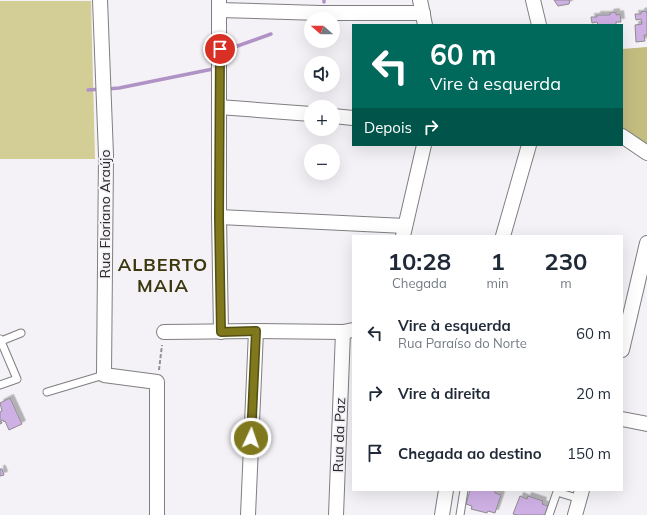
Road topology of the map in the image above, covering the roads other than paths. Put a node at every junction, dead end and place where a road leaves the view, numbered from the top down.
1 (100, 0) edge
2 (533, 0) edge
3 (219, 5) edge
4 (423, 13) edge
5 (539, 24) edge
6 (219, 107) junction
7 (304, 113) edge
8 (340, 117) edge
9 (352, 118) edge
10 (623, 137) edge
11 (424, 146) edge
12 (529, 146) edge
13 (647, 153) edge
14 (219, 217) junction
15 (404, 231) edge
16 (503, 235) edge
17 (647, 243) edge
18 (256, 331) junction
19 (348, 331) edge
20 (164, 332) road end
21 (221, 332) junction
22 (21, 333) dead end
23 (0, 340) edge
24 (623, 346) edge
25 (104, 375) junction
26 (0, 385) edge
27 (47, 392) dead end
28 (623, 419) edge
29 (647, 424) edge
30 (446, 491) edge
31 (464, 491) edge
32 (558, 491) edge
33 (581, 495) edge
34 (157, 515) edge
35 (248, 515) edge
36 (336, 515) edge
37 (442, 515) edge
38 (460, 515) edge
39 (549, 515) edge
40 (575, 515) edge

1 - 25 street, Rua Floriano Araújo
2 - 5 street
3 - 4 street
3 - 6 street
6 - 7 street
6 - 14 street
8 - 9 street
10 - 13 street
11 - 15 street
12 - 16 street
14 - 15 street
14 - 21 street
17 - 24 street
18 - 19 street
18 - 21 street
18 - 35 street
19 - 36 street, Rua da Paz
20 - 21 street
22 - 23 lane
23 - 26 lane
25 - 27 lane
25 - 34 street
28 - 29 street
30 - 37 street
31 - 38 lane
32 - 33 lane
32 - 39 lane
33 - 40 street

